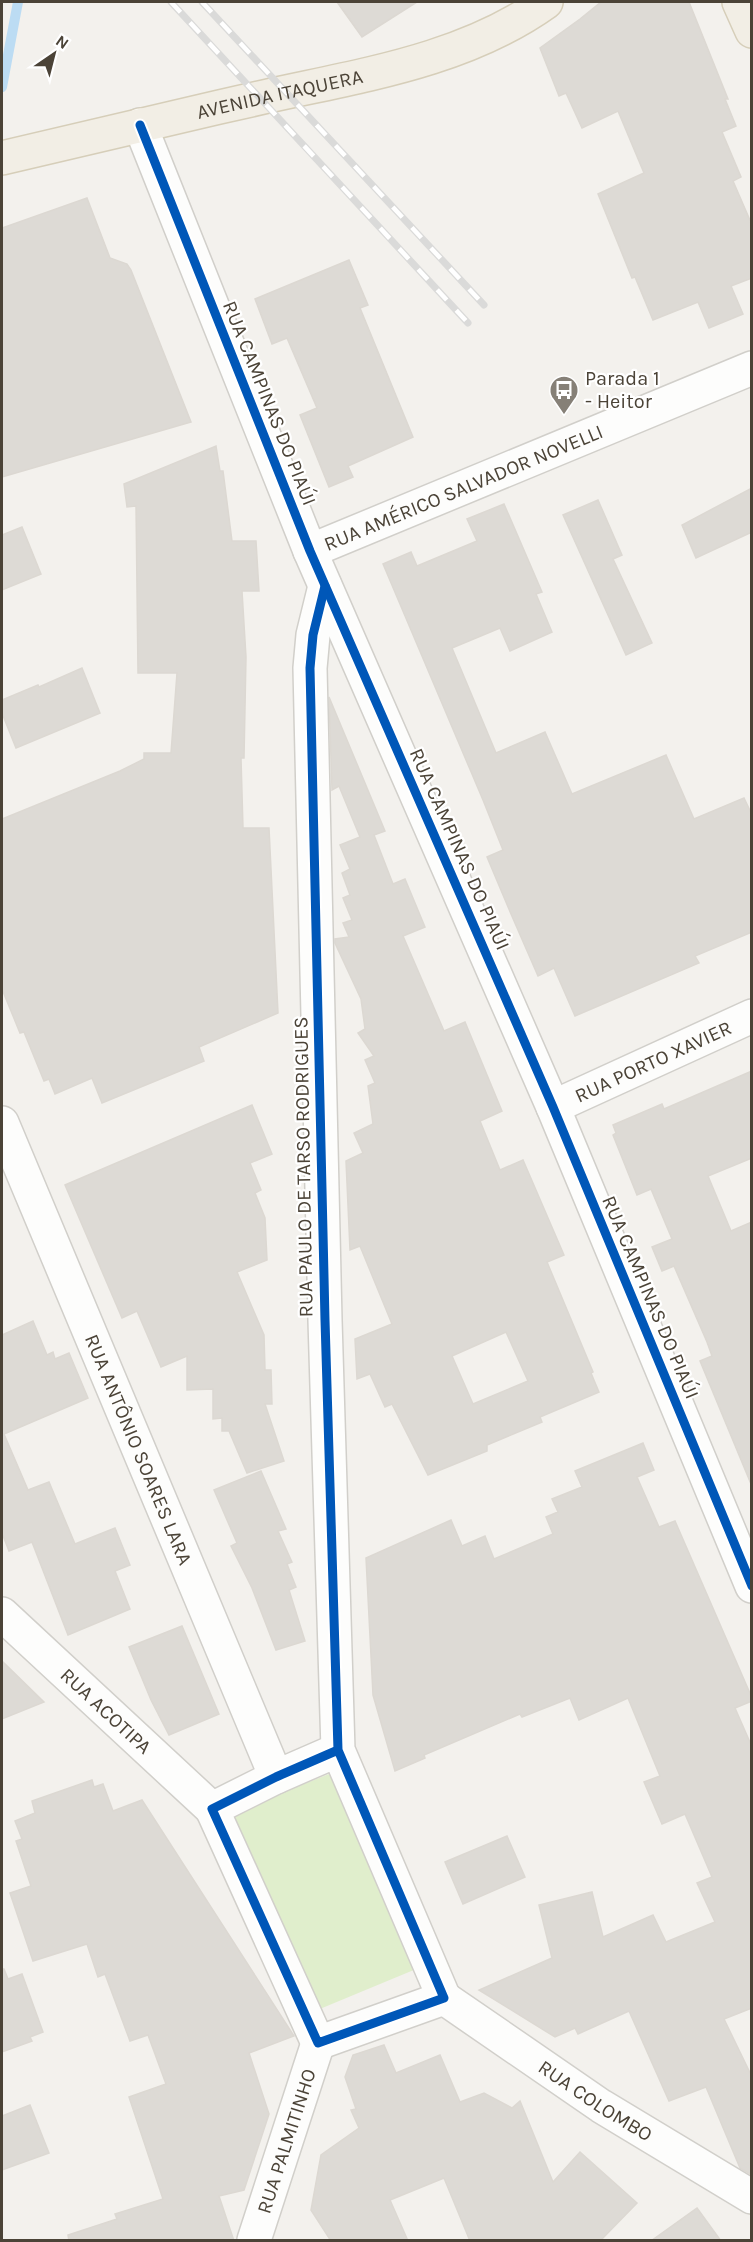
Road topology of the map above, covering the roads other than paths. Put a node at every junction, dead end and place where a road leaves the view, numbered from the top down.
1 (546, 2) edge
2 (739, 2) edge
3 (752, 31) edge
4 (140, 125) junction
5 (2, 158) edge
6 (752, 368) edge
7 (310, 551) junction
8 (325, 586) junction
9 (752, 1016) edge
10 (552, 1107) junction
11 (2, 1123) edge
12 (752, 1586) edge
13 (2, 1614) edge
14 (338, 1750) junction
15 (276, 1777) junction
16 (212, 1809) junction
17 (444, 1998) junction
18 (318, 2043) junction
19 (752, 2197) edge
20 (254, 2241) edge

1 - 4 main road, AVENIDA ITAQUERA
2 - 3 main road
4 - 5 main road, AVENIDA ITAQUERA
4 - 7 street, RUA CAMPINAS DO PIAÚI
6 - 7 street, RUA AMÉRICO SALVADOR NOVELLI
7 - 8 street, RUA CAMPINAS DO PIAÚI
8 - 10 street, RUA CAMPINAS DO PIAÚI
8 - 14 street, RUA PAULO DE TARSO RODRIGUES
9 - 10 street, RUA PORTO XAVIER
10 - 12 street, RUA CAMPINAS DO PIAÚI
11 - 15 street, RUA ANTÔNIO SOARES LARA
13 - 16 street, RUA ACOTIPA
14 - 15 street
14 - 17 street
15 - 16 street
16 - 18 street
17 - 18 street
17 - 19 street, RUA COLOMBO
18 - 20 street, RUA PALMITINHO

